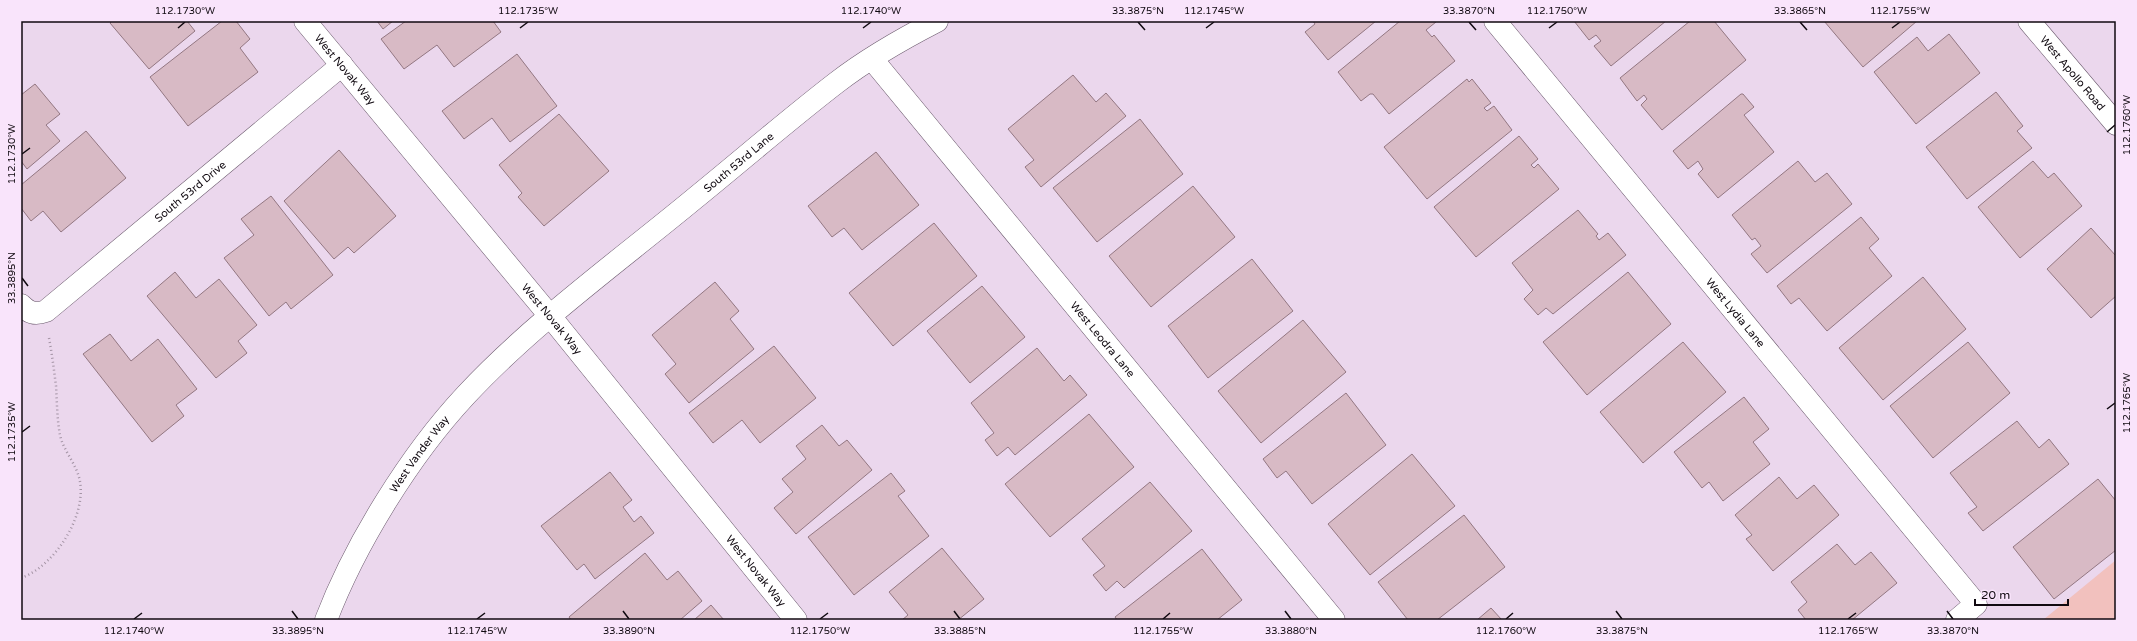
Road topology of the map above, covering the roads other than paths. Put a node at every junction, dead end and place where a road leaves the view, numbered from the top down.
1 (305, 21) edge
2 (937, 21) edge
3 (1495, 21) edge
4 (2029, 21) edge
5 (872, 59) junction
6 (342, 65) junction
7 (2116, 124) edge
8 (34, 310) edge
9 (550, 316) junction
10 (326, 620) edge
11 (796, 620) edge
12 (1334, 620) edge
13 (1957, 620) edge

1 - 6 street, West Novak Way
2 - 5 street, South 53rd Lane
3 - 13 street, West Lydia Lane
4 - 7 street, West Apollo Road
5 - 9 street, South 53rd Lane
5 - 12 street, West Leodra Lane
6 - 8 street, South 53rd Drive
6 - 9 street, West Novak Way
9 - 10 street, West Vander Way
9 - 11 street, West Novak Way

